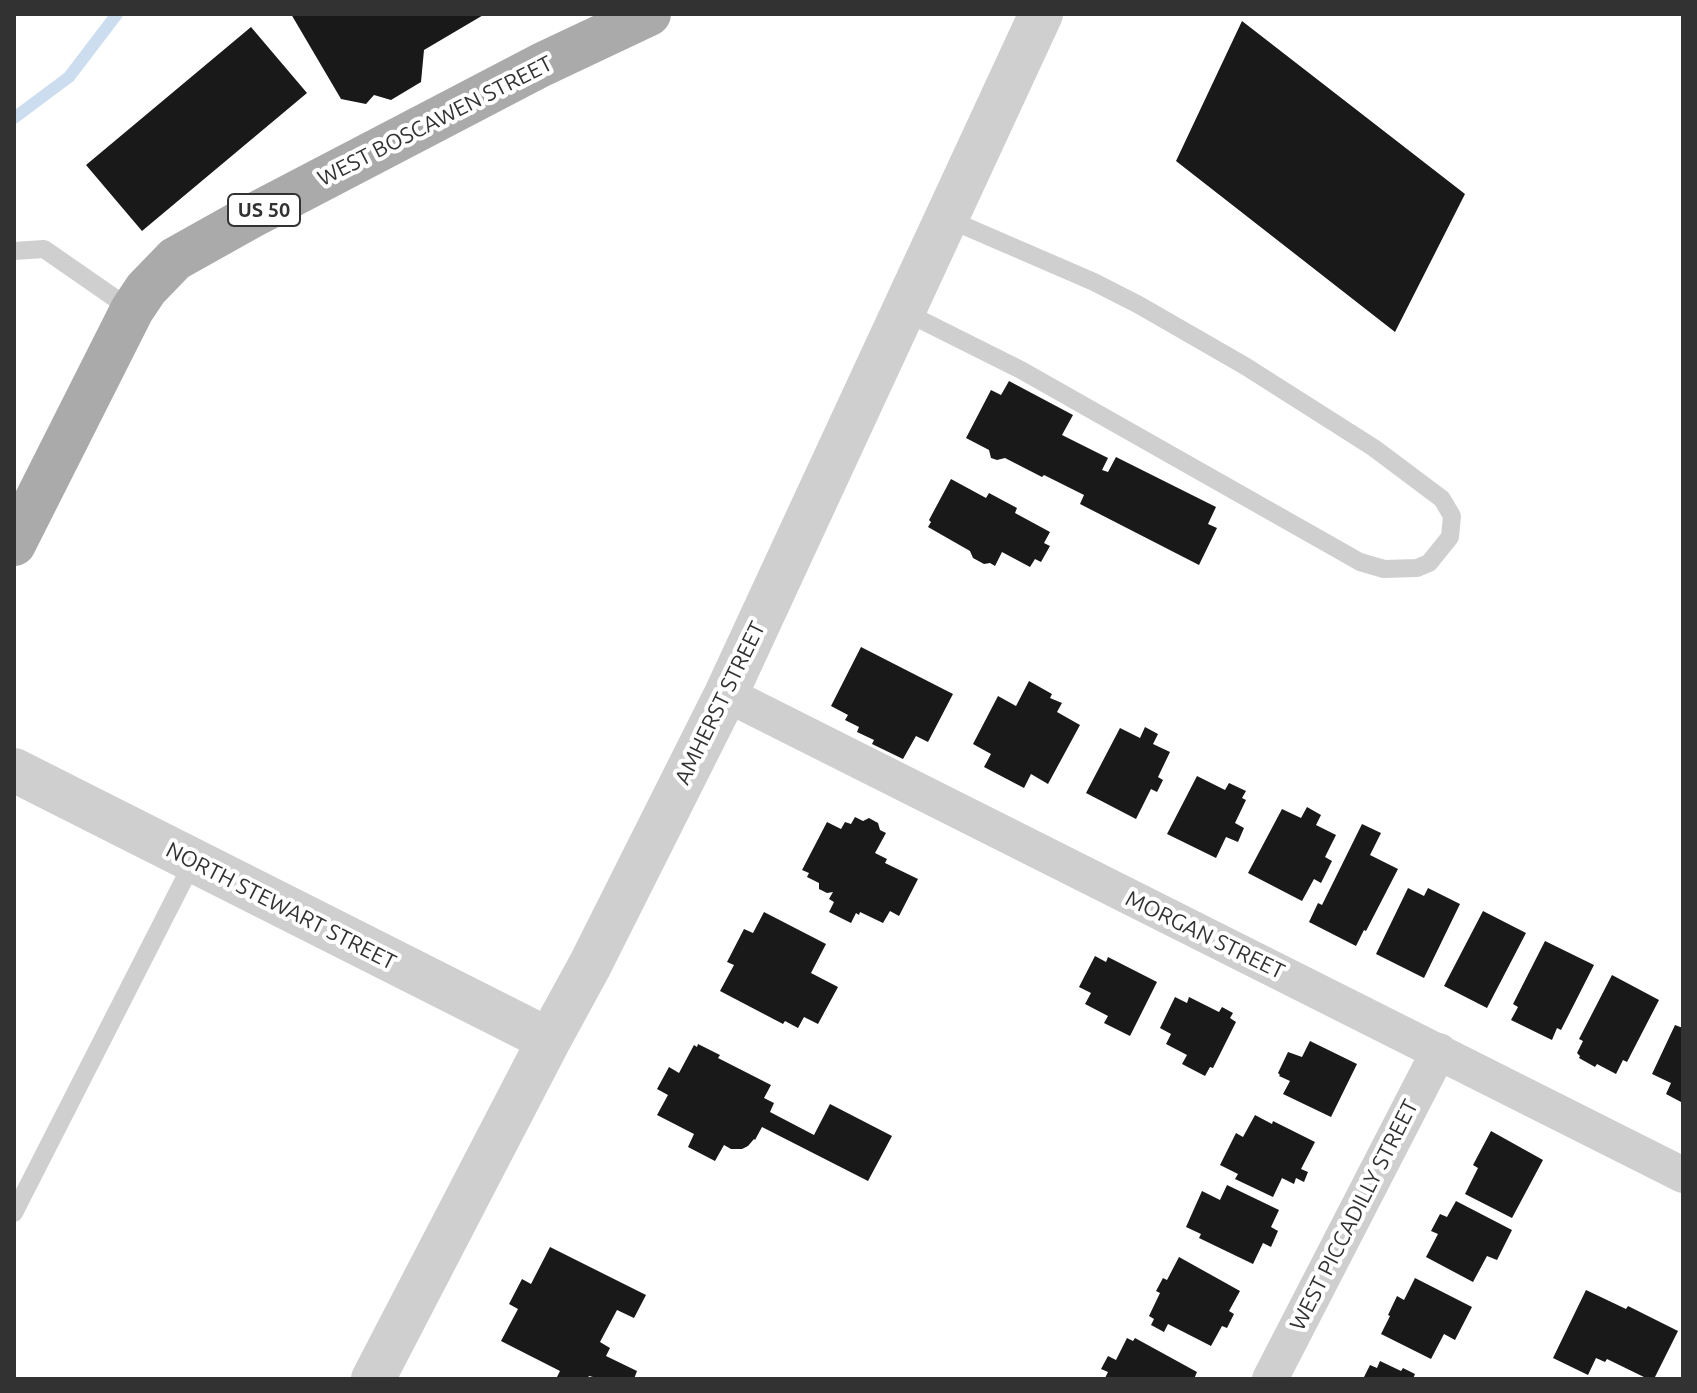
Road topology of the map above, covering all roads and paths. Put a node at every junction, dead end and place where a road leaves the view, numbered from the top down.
1 (649, 14) edge
2 (1041, 14) edge
3 (946, 218) junction
4 (14, 251) edge
5 (132, 310) junction
6 (903, 311) junction
7 (14, 544) edge
8 (726, 694) junction
9 (14, 770) edge
10 (193, 862) junction
11 (549, 1040) junction
12 (1439, 1051) junction
13 (1683, 1175) edge
14 (14, 1213) edge
15 (373, 1379) edge
16 (1270, 1379) edge

1 - 5 main road, WEST BOSCAWEN STREET / US 50
2 - 3 street, AMHERST STREET
3 - 6 street, AMHERST STREET
3 - 6 lane
4 - 5 lane
5 - 7 main road, WEST BOSCAWEN STREET / US 50
6 - 8 street, AMHERST STREET
8 - 11 street, AMHERST STREET
8 - 12 street, MORGAN STREET
9 - 10 street, NORTH STEWART STREET
10 - 11 street, NORTH STEWART STREET
10 - 14 lane
11 - 15 street, AMHERST STREET
12 - 13 street, MORGAN STREET
12 - 16 street, WEST PICCADILLY STREET

